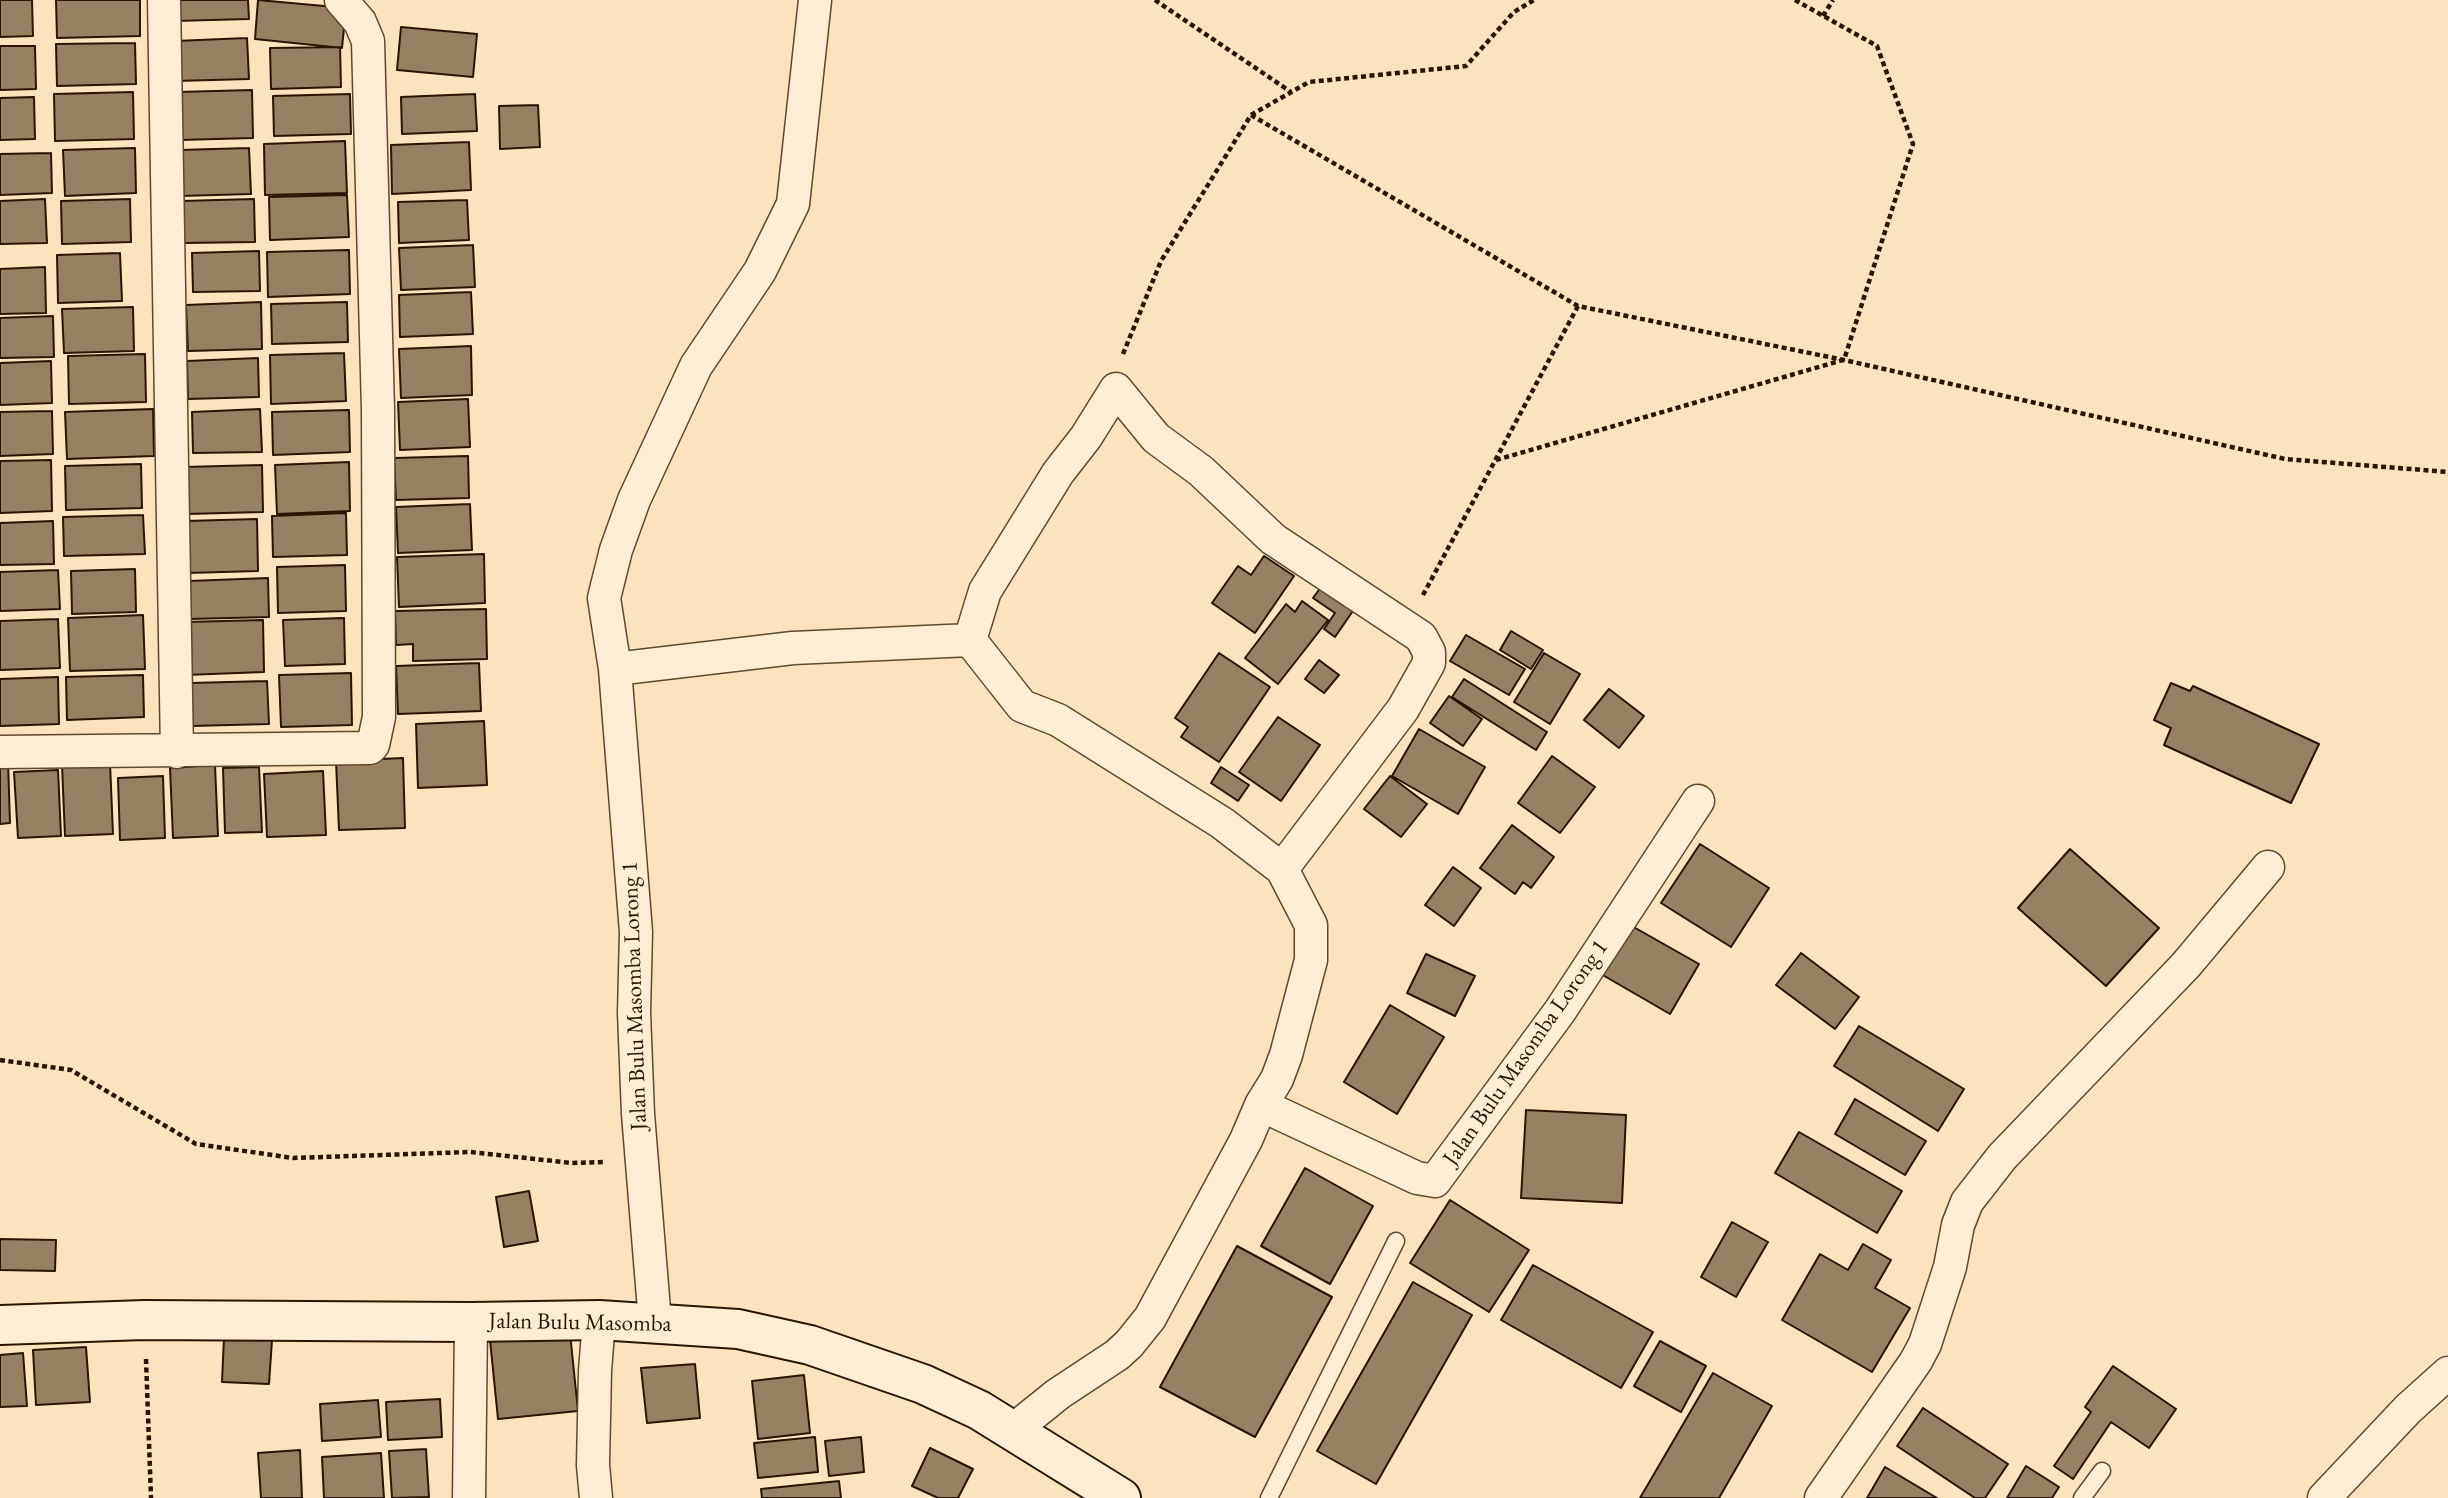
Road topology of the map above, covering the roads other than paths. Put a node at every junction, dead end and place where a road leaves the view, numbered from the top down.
1 (164, 0) edge
2 (341, 0) edge
3 (815, 0) edge
4 (970, 640) junction
5 (615, 669) junction
6 (0, 752) edge
7 (177, 752) junction
8 (1698, 800) dead end
9 (2268, 867) dead end
10 (1282, 869) junction
11 (1261, 1105) junction
12 (1396, 1241) dead end
13 (599, 1320) junction
14 (471, 1322) junction
15 (655, 1322) junction
16 (0, 1325) edge
17 (2448, 1373) edge
18 (1012, 1431) junction
19 (2102, 1471) dead end
20 (469, 1498) edge
21 (596, 1498) edge
22 (1121, 1498) edge
23 (1269, 1498) edge
24 (1821, 1498) edge
25 (2082, 1498) edge
26 (2324, 1498) edge

1 - 7 street
2 - 7 street
3 - 5 street, Jalan Bulu Masomba Lorong 1
4 - 5 street
4 - 10 street
4 - 10 street
5 - 15 street, Jalan Bulu Masomba Lorong 1
6 - 7 street
8 - 11 street, Jalan Bulu Masomba Lorong 1
9 - 24 street
10 - 11 street
11 - 18 street
12 - 23 lane
13 - 14 street, Jalan Bulu Masomba
13 - 15 street, Jalan Bulu Masomba
13 - 21 street
14 - 16 street, Jalan Bulu Masomba
14 - 20 street
15 - 18 street, Jalan Bulu Masomba
17 - 26 street
18 - 22 street, Jalan Bulu Masomba
19 - 25 lane

